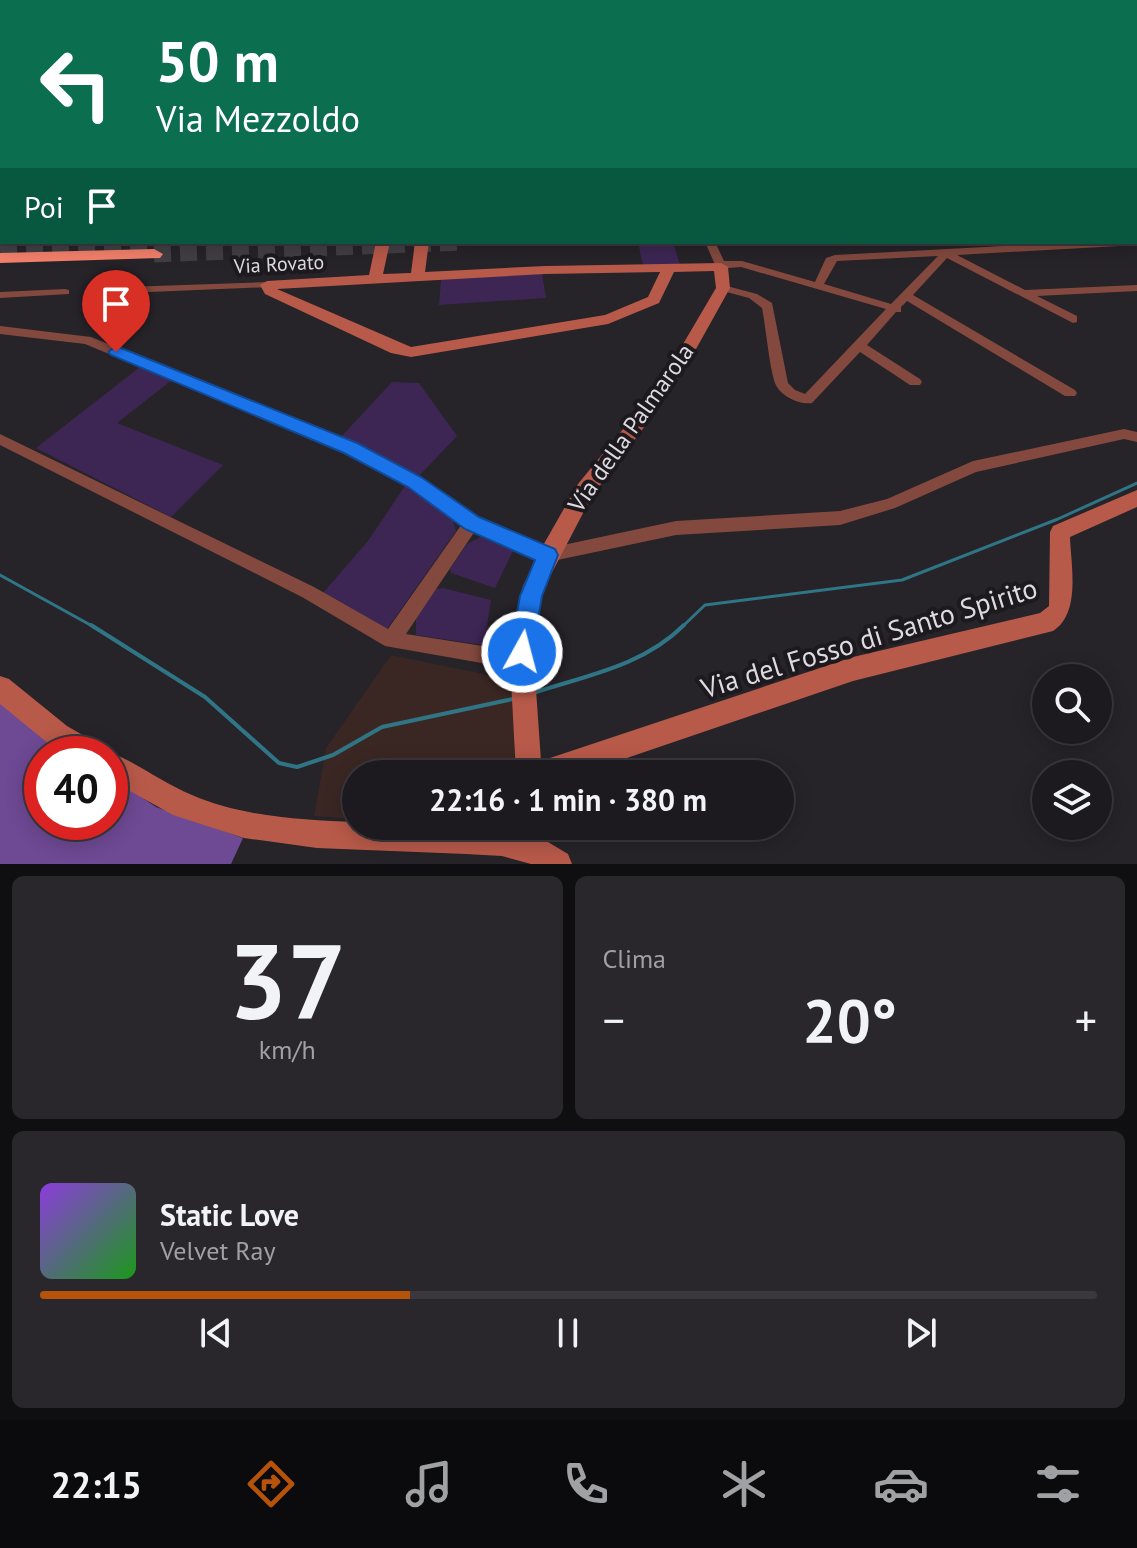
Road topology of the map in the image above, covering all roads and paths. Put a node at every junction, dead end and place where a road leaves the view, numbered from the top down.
1 (383, 244) edge
2 (422, 244) edge
3 (711, 244) edge
4 (1081, 244) edge
5 (946, 253) junction
6 (154, 254) tunnel mouth
7 (0, 258) edge
8 (721, 267) junction
9 (669, 268) junction
10 (417, 277) junction
11 (375, 279) junction
12 (267, 285) junction
13 (818, 286) junction
14 (723, 288) junction
15 (1137, 288) edge
16 (126, 290) dead end
17 (65, 292) dead end
18 (1026, 293) junction
19 (0, 295) edge
20 (908, 297) junction
21 (897, 309) junction
22 (1073, 319) dead end
23 (0, 330) edge
24 (860, 346) junction
25 (915, 382) dead end
26 (1070, 393) dead end
27 (1137, 437) edge
28 (0, 439) edge
29 (1137, 498) edge
30 (472, 523) junction
31 (548, 555) junction
32 (391, 640) junction
33 (523, 683) junction
34 (0, 688) edge
35 (60, 736) edge
36 (528, 760) edge
37 (583, 760) edge
38 (128, 775) edge
39 (542, 847) edge

1 - 11 street
2 - 10 street
3 - 8 street
4 - 5 street
5 - 13 street
5 - 18 street
5 - 20 street
6 - 7 highway
8 - 9 street, Via Rovato
8 - 13 street
8 - 14 street
9 - 10 street, Via Rovato
9 - 12 street
10 - 11 street, Via Rovato
11 - 12 street, Via Rovato
12 - 16 street, Via Rovato
13 - 21 street
14 - 24 street
14 - 31 street, Via della Palmarola
15 - 18 street
17 - 19 street
18 - 22 street
20 - 21 street
20 - 26 street
21 - 24 street
23 - 30 street
24 - 25 street
27 - 31 street
28 - 32 street
29 - 37 street, Via del Fosso di Santo Spirito
30 - 31 street
30 - 32 street
31 - 33 street, Via della Palmarola
32 - 33 street
33 - 36 street, Via della Palmarola
34 - 35 street
38 - 39 street

